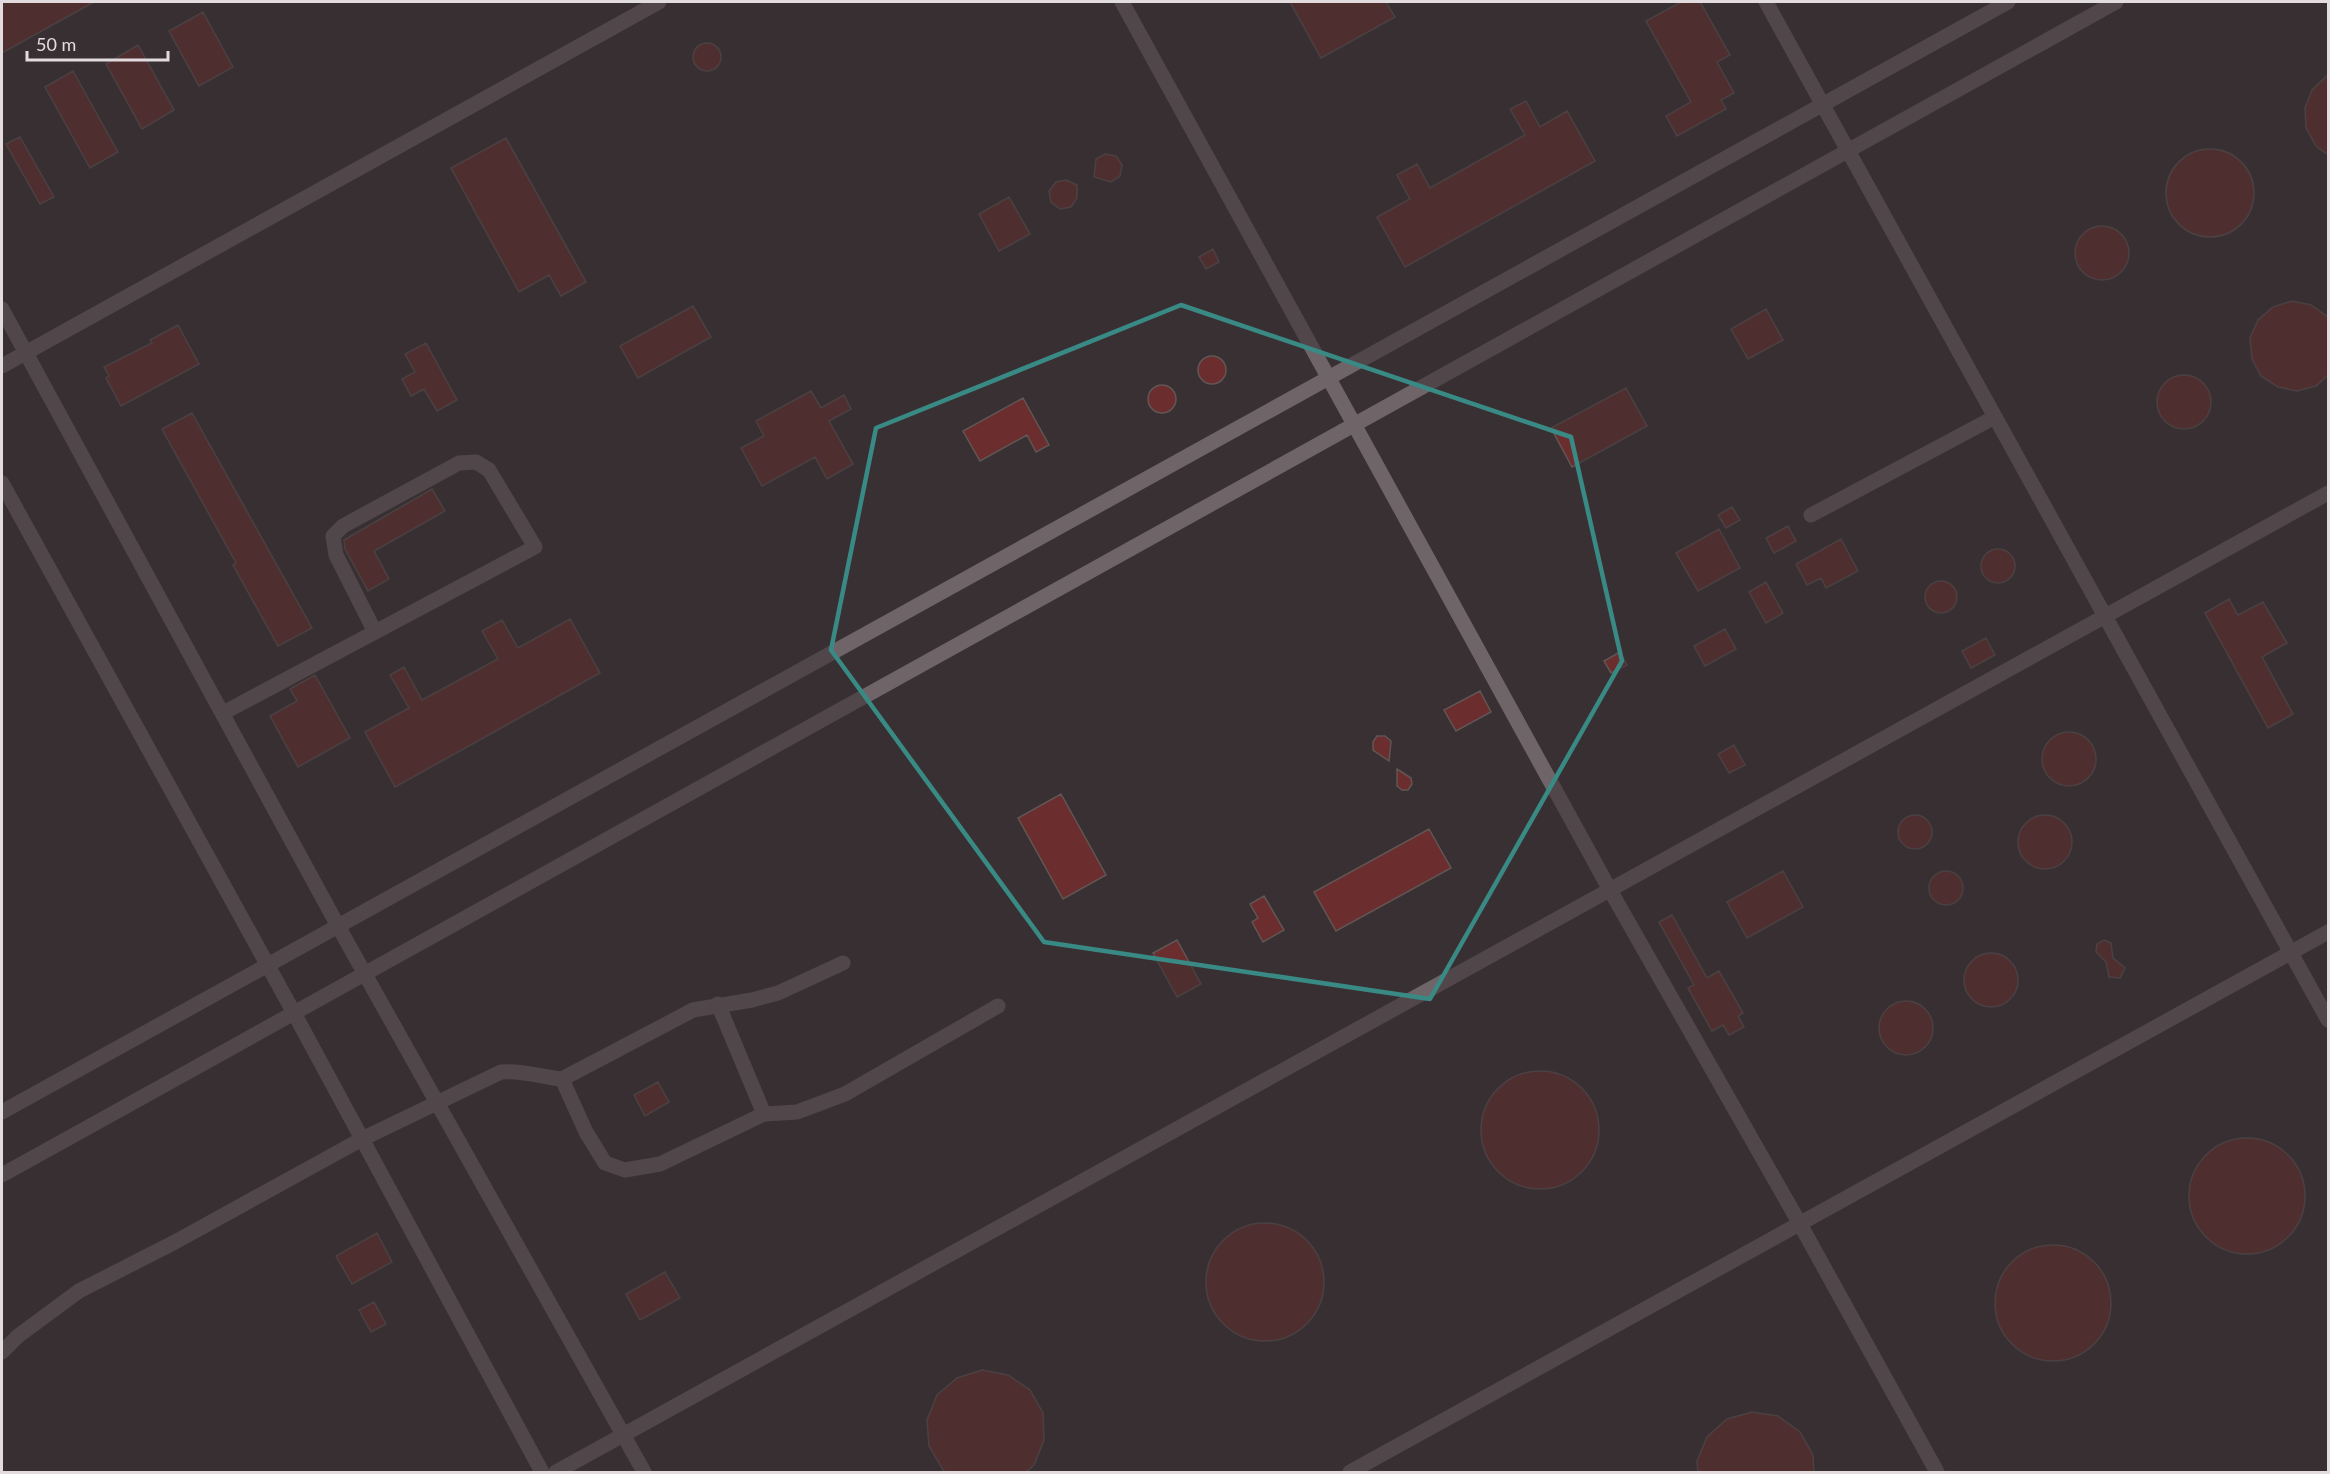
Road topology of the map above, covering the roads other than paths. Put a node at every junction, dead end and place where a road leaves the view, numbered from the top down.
1 (659, 2) edge
2 (1122, 2) edge
3 (1766, 2) edge
4 (2008, 2) edge
5 (2116, 2) edge
6 (1823, 104) junction
7 (1848, 150) junction
8 (2, 309) edge
9 (27, 352) junction
10 (2, 366) edge
11 (1329, 376) junction
12 (1995, 417) junction
13 (1355, 424) junction
14 (2, 483) edge
15 (2328, 494) edge
16 (1811, 515) dead end
17 (2106, 616) junction
18 (375, 632) junction
19 (223, 713) junction
20 (1610, 890) junction
21 (338, 926) junction
22 (2328, 932) edge
23 (2291, 954) junction
24 (843, 963) dead end
25 (267, 965) junction
26 (365, 973) junction
27 (718, 1004) junction
28 (998, 1006) dead end
29 (294, 1013) junction
30 (2328, 1020) edge
31 (562, 1079) junction
32 (437, 1102) junction
33 (2, 1112) edge
34 (764, 1114) junction
35 (362, 1139) junction
36 (2, 1175) edge
37 (1800, 1224) junction
38 (2, 1352) edge
39 (624, 1435) junction
40 (542, 1473) edge
41 (556, 1473) edge
42 (644, 1473) edge
43 (1350, 1473) edge
44 (1937, 1473) edge

1 - 9 lane
2 - 11 lane
3 - 6 lane
4 - 6 lane
5 - 7 lane
6 - 7 lane
6 - 11 lane
7 - 12 lane
7 - 13 lane
8 - 9 lane
9 - 10 lane
9 - 19 lane
11 - 13 lane
11 - 21 lane
12 - 16 lane
12 - 17 lane
13 - 20 lane
13 - 26 lane
14 - 25 lane
15 - 17 lane
17 - 20 lane
17 - 23 lane
18 - 18 lane
18 - 19 lane
19 - 21 lane
20 - 37 lane
20 - 39 lane
21 - 25 lane
21 - 26 lane
22 - 23 lane
23 - 30 lane
23 - 37 lane
24 - 27 lane
25 - 29 lane
25 - 33 lane
26 - 29 lane
26 - 32 lane
27 - 31 lane
27 - 34 lane
28 - 34 lane
29 - 35 lane
29 - 36 lane
31 - 32 lane
31 - 34 lane
32 - 35 lane
32 - 39 lane
35 - 38 lane
35 - 40 lane
37 - 43 lane
37 - 44 lane
39 - 41 lane
39 - 42 lane

